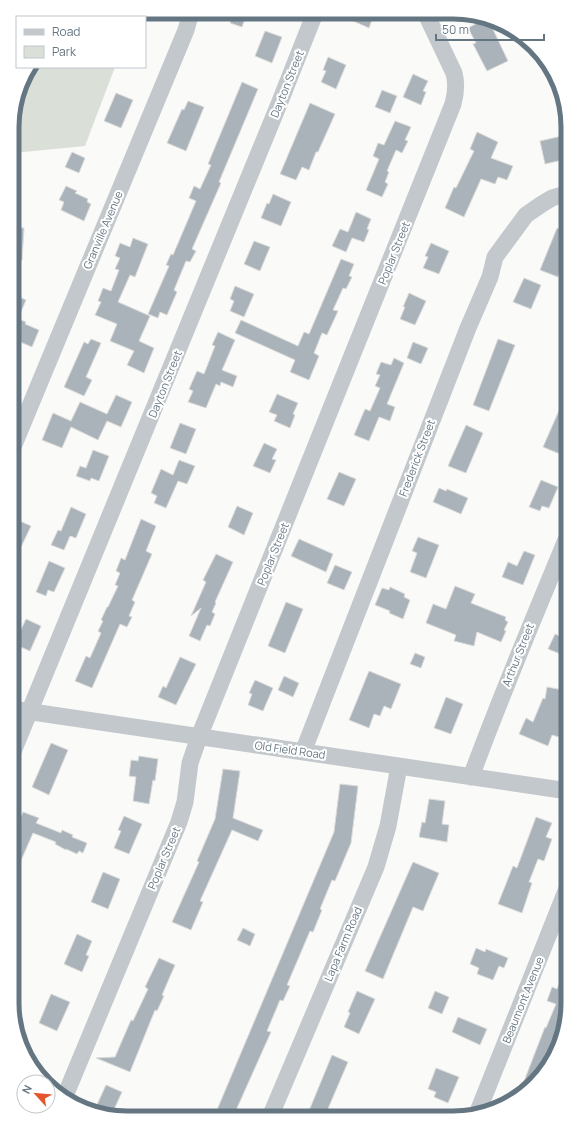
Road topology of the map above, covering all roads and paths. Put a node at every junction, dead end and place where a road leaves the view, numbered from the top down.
1 (189, 19) edge
2 (313, 19) edge
3 (428, 19) edge
4 (561, 195) edge
5 (19, 433) edge
6 (561, 552) edge
7 (20, 711) edge
8 (199, 737) junction
9 (302, 752) junction
10 (399, 766) junction
11 (472, 777) junction
12 (561, 790) edge
13 (561, 904) edge
14 (67, 1092) edge
15 (480, 1107) edge
16 (273, 1111) edge

1 - 5 street, Granville Avenue
2 - 7 street, Dayton Street
3 - 8 street, Poplar Street
4 - 9 street, Frederick Street
6 - 11 street, Arthur Street
7 - 8 street, Old Field Road
8 - 9 street, Old Field Road
8 - 14 street, Poplar Street
9 - 10 street, Old Field Road
10 - 11 street, Old Field Road
10 - 16 street, Lapa Farm Road
11 - 12 street, Old Field Road
13 - 15 street, Beaumont Avenue

